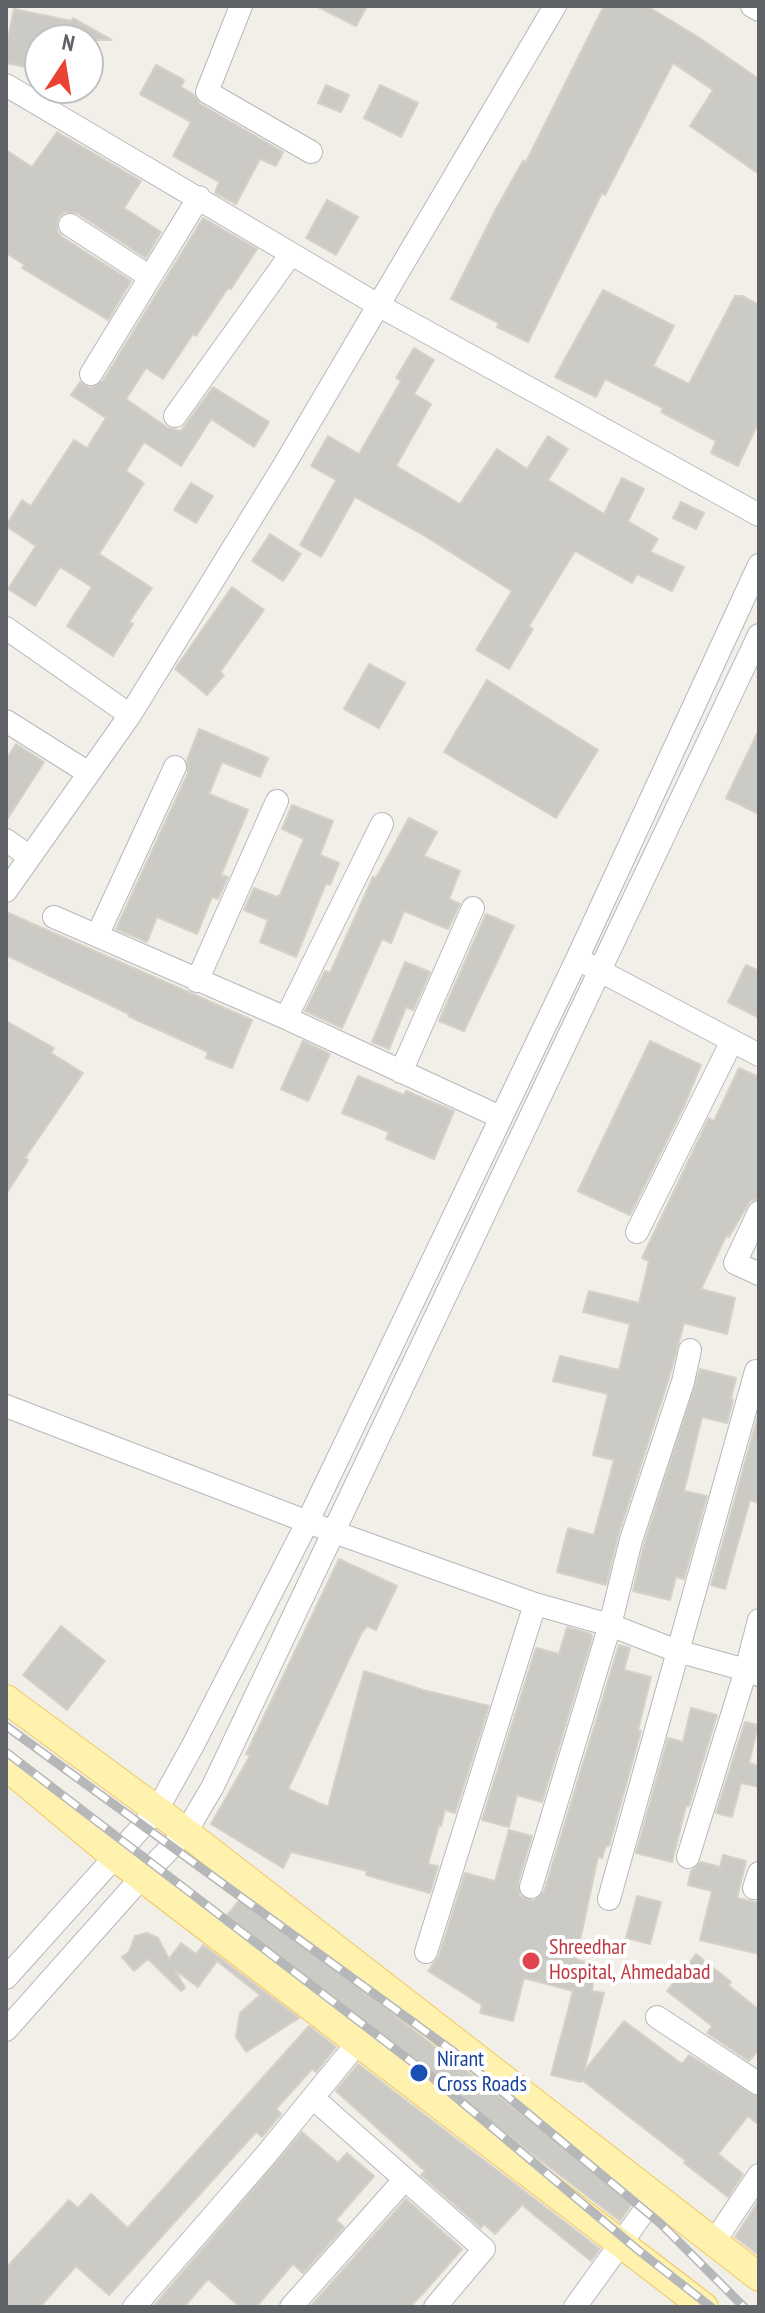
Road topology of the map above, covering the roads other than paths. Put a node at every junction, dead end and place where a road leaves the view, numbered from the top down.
1 (241, 6) edge
2 (555, 6) edge
3 (752, 6) edge
4 (759, 10) edge
5 (6, 85) edge
6 (311, 152) dead end
7 (199, 197) junction
8 (70, 225) dead end
9 (291, 254) junction
10 (150, 277) junction
11 (378, 305) junction
12 (91, 374) dead end
13 (175, 416) dead end
14 (759, 515) edge
15 (759, 565) edge
16 (6, 628) edge
17 (759, 635) edge
18 (130, 715) junction
19 (6, 721) edge
20 (175, 767) dead end
21 (87, 772) junction
22 (277, 801) dead end
23 (382, 824) dead end
24 (6, 840) edge
25 (30, 857) junction
26 (6, 891) edge
27 (473, 908) dead end
28 (54, 917) dead end
29 (97, 936) junction
30 (577, 959) junction
31 (600, 971) junction
32 (197, 981) junction
33 (286, 1018) junction
34 (732, 1041) junction
35 (759, 1055) edge
36 (401, 1072) junction
37 (500, 1117) junction
38 (759, 1212) edge
39 (637, 1232) dead end
40 (759, 1274) edge
41 (690, 1350) dead end
42 (756, 1371) dead end
43 (6, 1406) edge
44 (307, 1523) junction
45 (334, 1532) junction
46 (535, 1604) junction
47 (759, 1620) edge
48 (610, 1625) junction
49 (677, 1651) junction
50 (752, 1672) edge
51 (6, 1699) edge
52 (6, 1766) edge
53 (157, 1810) junction
54 (186, 1832) junction
55 (114, 1856) junction
56 (688, 1857) dead end
57 (759, 1873) edge
58 (142, 1877) junction
59 (531, 1887) dead end
60 (759, 1888) edge
61 (609, 1899) dead end
62 (426, 1952) dead end
63 (6, 1978) edge
64 (657, 2017) dead end
65 (6, 2030) edge
66 (359, 2041) junction
67 (759, 2084) edge
68 (313, 2098) junction
69 (759, 2175) edge
70 (405, 2179) junction
71 (655, 2196) junction
72 (714, 2242) junction
73 (619, 2244) junction
74 (759, 2277) edge
75 (134, 2307) edge
76 (291, 2307) edge
77 (435, 2307) edge
78 (575, 2307) edge
79 (704, 2307) edge

1 - 6 street
2 - 11 street
3 - 4 street
5 - 7 street
7 - 9 street
7 - 10 street
8 - 10 street
9 - 11 street
9 - 13 street
10 - 12 street
11 - 14 street
11 - 18 street
15 - 30 street
16 - 18 street
17 - 31 street
18 - 21 street
19 - 21 street
20 - 29 street
21 - 25 street
22 - 32 street
23 - 33 street
24 - 25 street
25 - 26 street
27 - 36 street
28 - 29 street
29 - 32 street
30 - 31 street
30 - 37 street
31 - 34 street
31 - 45 street
32 - 33 street
33 - 36 street
34 - 35 street
34 - 39 street
36 - 37 street
37 - 44 street
38 - 40 street
41 - 48 street
42 - 49 street
43 - 44 street
44 - 45 street
44 - 53 street
45 - 46 street
45 - 54 street
46 - 48 street
46 - 62 street
47 - 50 street
48 - 49 street
48 - 59 street
49 - 50 street
49 - 61 street
50 - 56 street
51 - 53 main road
52 - 55 main road
53 - 54 main road
53 - 55 street
54 - 58 street
54 - 71 main road
55 - 58 main road
55 - 63 street
57 - 60 street
58 - 65 street
58 - 66 main road
64 - 67 street
66 - 68 street
66 - 73 main road
68 - 70 street
68 - 75 street
69 - 72 street
70 - 76 street
70 - 77 street
71 - 72 main road
71 - 73 street
72 - 74 main road
73 - 78 street
73 - 79 main road

